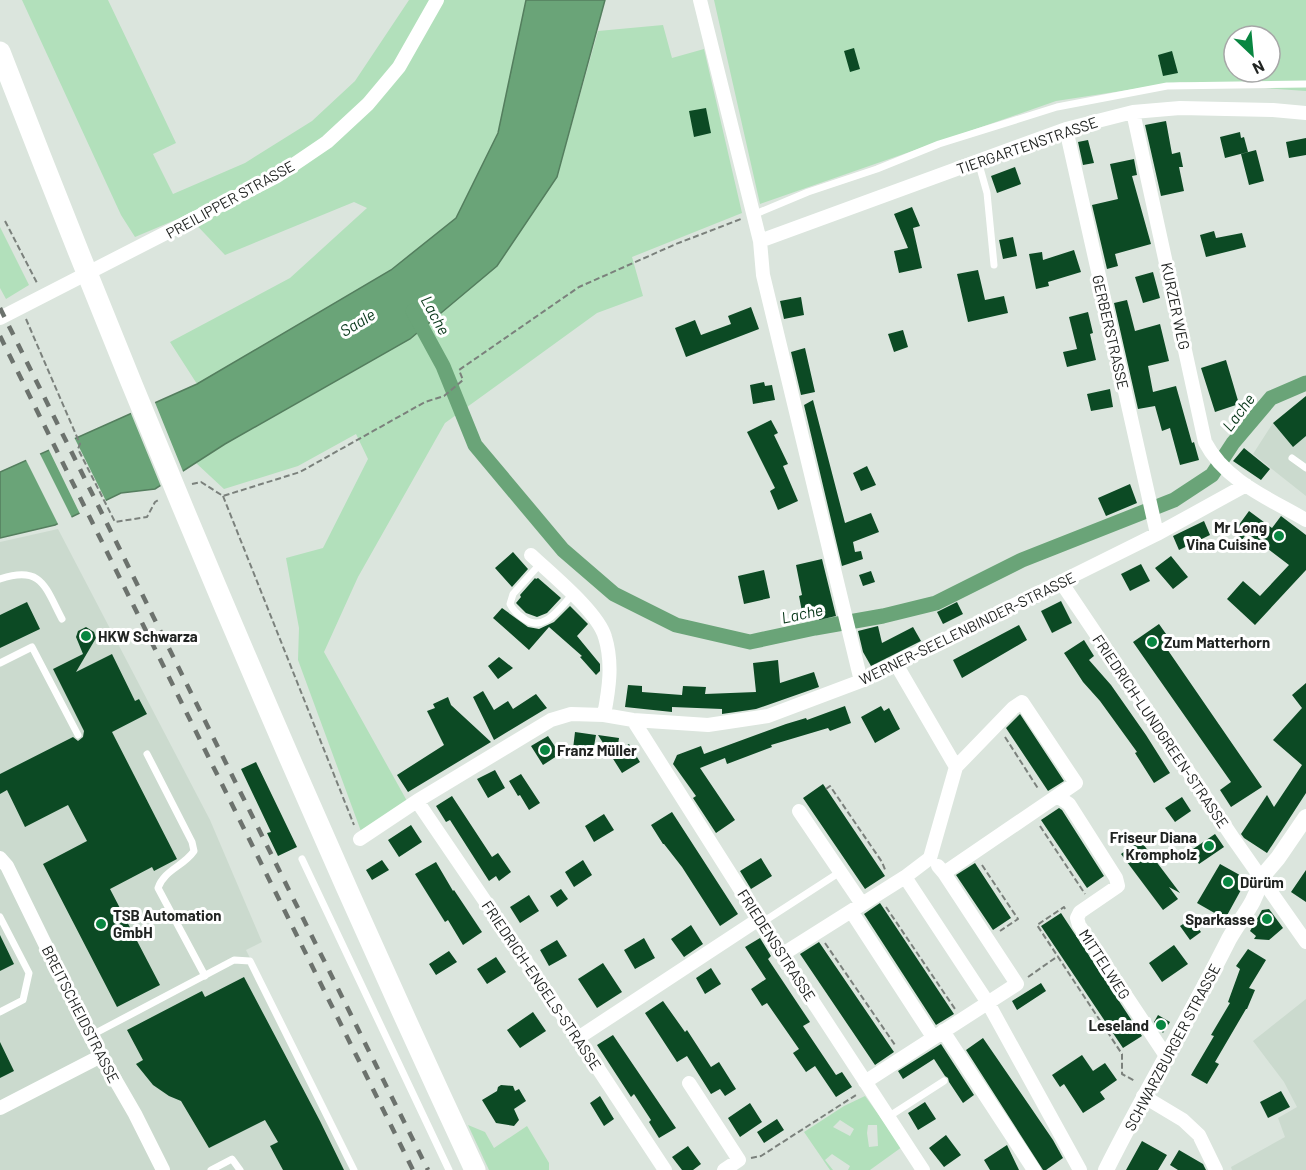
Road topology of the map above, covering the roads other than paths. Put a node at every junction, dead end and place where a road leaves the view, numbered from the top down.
1 (437, 0) edge
2 (700, 0) edge
3 (0, 52) edge
4 (1306, 84) edge
5 (1133, 112) junction
6 (1306, 113) edge
7 (1066, 129) junction
8 (978, 162) junction
9 (753, 215) junction
10 (760, 241) junction
11 (994, 265) dead end
12 (0, 318) edge
13 (1292, 458) dead end
14 (1306, 468) edge
15 (1246, 485) junction
16 (1306, 520) edge
17 (1155, 528) junction
18 (536, 559) joint
19 (0, 579) edge
20 (1061, 582) junction
21 (572, 595) junction
22 (62, 619) dead end
23 (0, 663) edge
24 (896, 664) junction
25 (861, 681) junction
26 (604, 715) junction
27 (633, 720) junction
28 (78, 735) dead end
29 (147, 754) dead end
30 (956, 767) junction
31 (1052, 799) junction
32 (417, 801) junction
33 (799, 811) dead end
34 (1306, 817) edge
35 (360, 839) road end
36 (0, 858) edge
37 (930, 858) junction
38 (302, 859) dead end
39 (840, 872) junction
40 (944, 873) junction
41 (905, 877) junction
42 (1261, 879) junction
43 (856, 908) junction
44 (0, 917) edge
45 (759, 919) junction
46 (1306, 942) edge
47 (783, 954) junction
48 (205, 976) junction
49 (988, 1003) junction
50 (0, 1012) edge
51 (938, 1034) junction
52 (90, 1036) junction
53 (578, 1038) junction
54 (101, 1056) junction
55 (1166, 1056) junction
56 (944, 1081) dead end
57 (689, 1083) dead end
58 (867, 1084) junction
59 (1146, 1092) junction
60 (0, 1108) edge
61 (888, 1117) junction
62 (163, 1170) edge
63 (211, 1170) edge
64 (240, 1170) edge
65 (354, 1170) edge
66 (449, 1170) edge
67 (475, 1170) edge
68 (665, 1170) edge
69 (724, 1170) edge
70 (923, 1170) edge
71 (1034, 1170) edge
72 (1080, 1170) edge
73 (1106, 1170) edge
74 (1216, 1170) edge

1 - 12 street, PREILIPPER STRASSE
2 - 9 street
3 - 67 main road
4 - 9 lane
5 - 6 street, TIERGARTENSTRASSE
5 - 7 street, TIERGARTENSTRASSE
5 - 15 street, KURZER WEG
7 - 8 street, TIERGARTENSTRASSE
7 - 17 street, GERBERSTRASSE
8 - 10 street, TIERGARTENSTRASSE
8 - 11 lane
9 - 10 street
10 - 25 street
13 - 14 lane
15 - 16 street
15 - 17 street, WERNER-SEELENBINDER-STRASSE
17 - 20 street, WERNER-SEELENBINDER-STRASSE
18 - 21 street
18 - 21 lane
19 - 22 lane
20 - 24 street, WERNER-SEELENBINDER-STRASSE
20 - 42 street, FRIEDRICH-LUNDGREEN-STRASSE
21 - 26 street
23 - 28 lane
24 - 25 street, WERNER-SEELENBINDER-STRASSE
24 - 30 street
25 - 27 street, WERNER-SEELENBINDER-STRASSE
26 - 27 street, WERNER-SEELENBINDER-STRASSE
26 - 32 street, WERNER-SEELENBINDER-STRASSE
27 - 45 street, FRIEDENSSTRASSE
29 - 48 lane
30 - 31 street
30 - 37 street
31 - 40 street
31 - 55 street, MITTELWEG
32 - 35 street, WERNER-SEELENBINDER-STRASSE
32 - 53 street, FRIEDRICH-ENGELS-STRASSE
33 - 39 street
34 - 42 street, SCHWARZBURGER STRASSE
36 - 52 street, BREITSCHEIDSTRASSE
37 - 40 street
37 - 41 street
38 - 66 lane
39 - 43 street
39 - 45 lane
40 - 49 street
41 - 43 street
41 - 49 street
42 - 46 street, FRIEDRICH-LUNDGREEN-STRASSE
42 - 55 street, SCHWARZBURGER STRASSE
43 - 47 street
43 - 51 street
44 - 50 lane
45 - 47 street, FRIEDENSSTRASSE
45 - 53 street
47 - 58 street, FRIEDENSSTRASSE
48 - 52 lane
48 - 65 lane
49 - 51 street
49 - 72 street
51 - 58 street
51 - 71 street
52 - 54 street, BREITSCHEIDSTRASSE
53 - 68 street, FRIEDRICH-ENGELS-STRASSE
54 - 60 street
54 - 62 street, BREITSCHEIDSTRASSE
55 - 59 street, SCHWARZBURGER STRASSE
56 - 61 lane
57 - 69 street
58 - 61 street, FRIEDENSSTRASSE
59 - 73 street, SCHWARZBURGER STRASSE
59 - 74 street
61 - 70 street, FRIEDENSSTRASSE
63 - 64 lane

